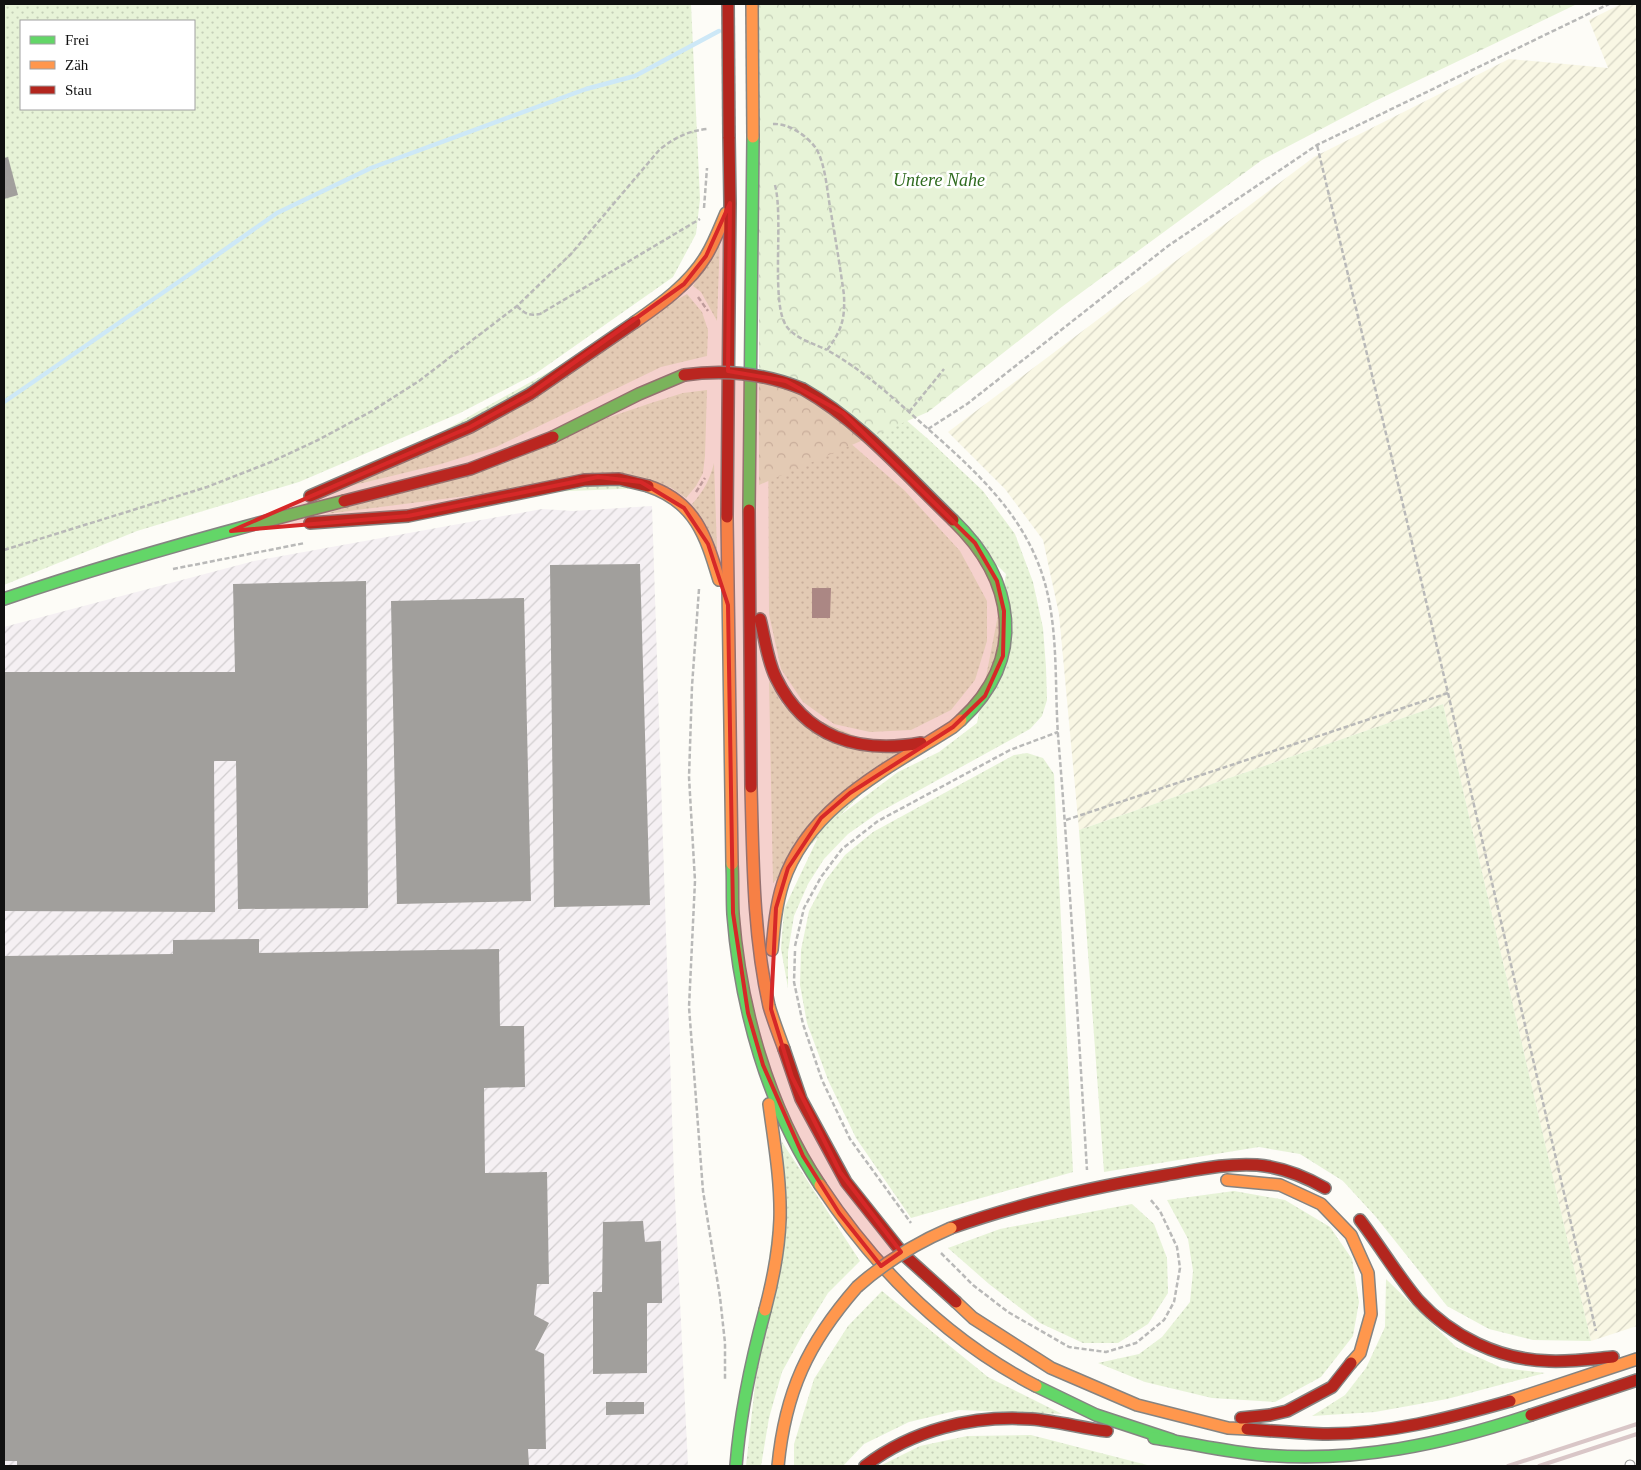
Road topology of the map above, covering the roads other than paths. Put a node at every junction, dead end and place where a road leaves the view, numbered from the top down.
1 (728, 4) edge
2 (752, 4) edge
3 (730, 203) junction
4 (230, 530) junction
5 (749, 572) junction
6 (4, 600) edge
7 (728, 605) junction
8 (953, 728) junction
9 (771, 1009) junction
10 (763, 1066) junction
11 (1212, 1181) dead end
12 (1330, 1192) dead end
13 (1107, 1197) dead end
14 (1352, 1211) dead end
15 (995, 1214) junction
16 (1637, 1355) edge
17 (1637, 1359) edge
18 (1637, 1380) edge
19 (1195, 1422) junction
20 (1172, 1440) junction
21 (736, 1466) edge
22 (778, 1466) edge
23 (865, 1466) edge

1 - 3 main road, bridge
2 - 5 main road, bridge
3 - 4 main road
3 - 7 main road
4 - 6 main road
4 - 7 main road
4 - 8 main road, bridge
5 - 8 main road
5 - 9 main road
7 - 10 main road
8 - 9 main road
9 - 19 main road
10 - 20 main road
10 - 21 main road
11 - 19 main road
12 - 15 main road
13 - 15 main road
14 - 16 main road
15 - 22 main road, bridge
17 - 19 main road
18 - 20 main road
20 - 23 main road

